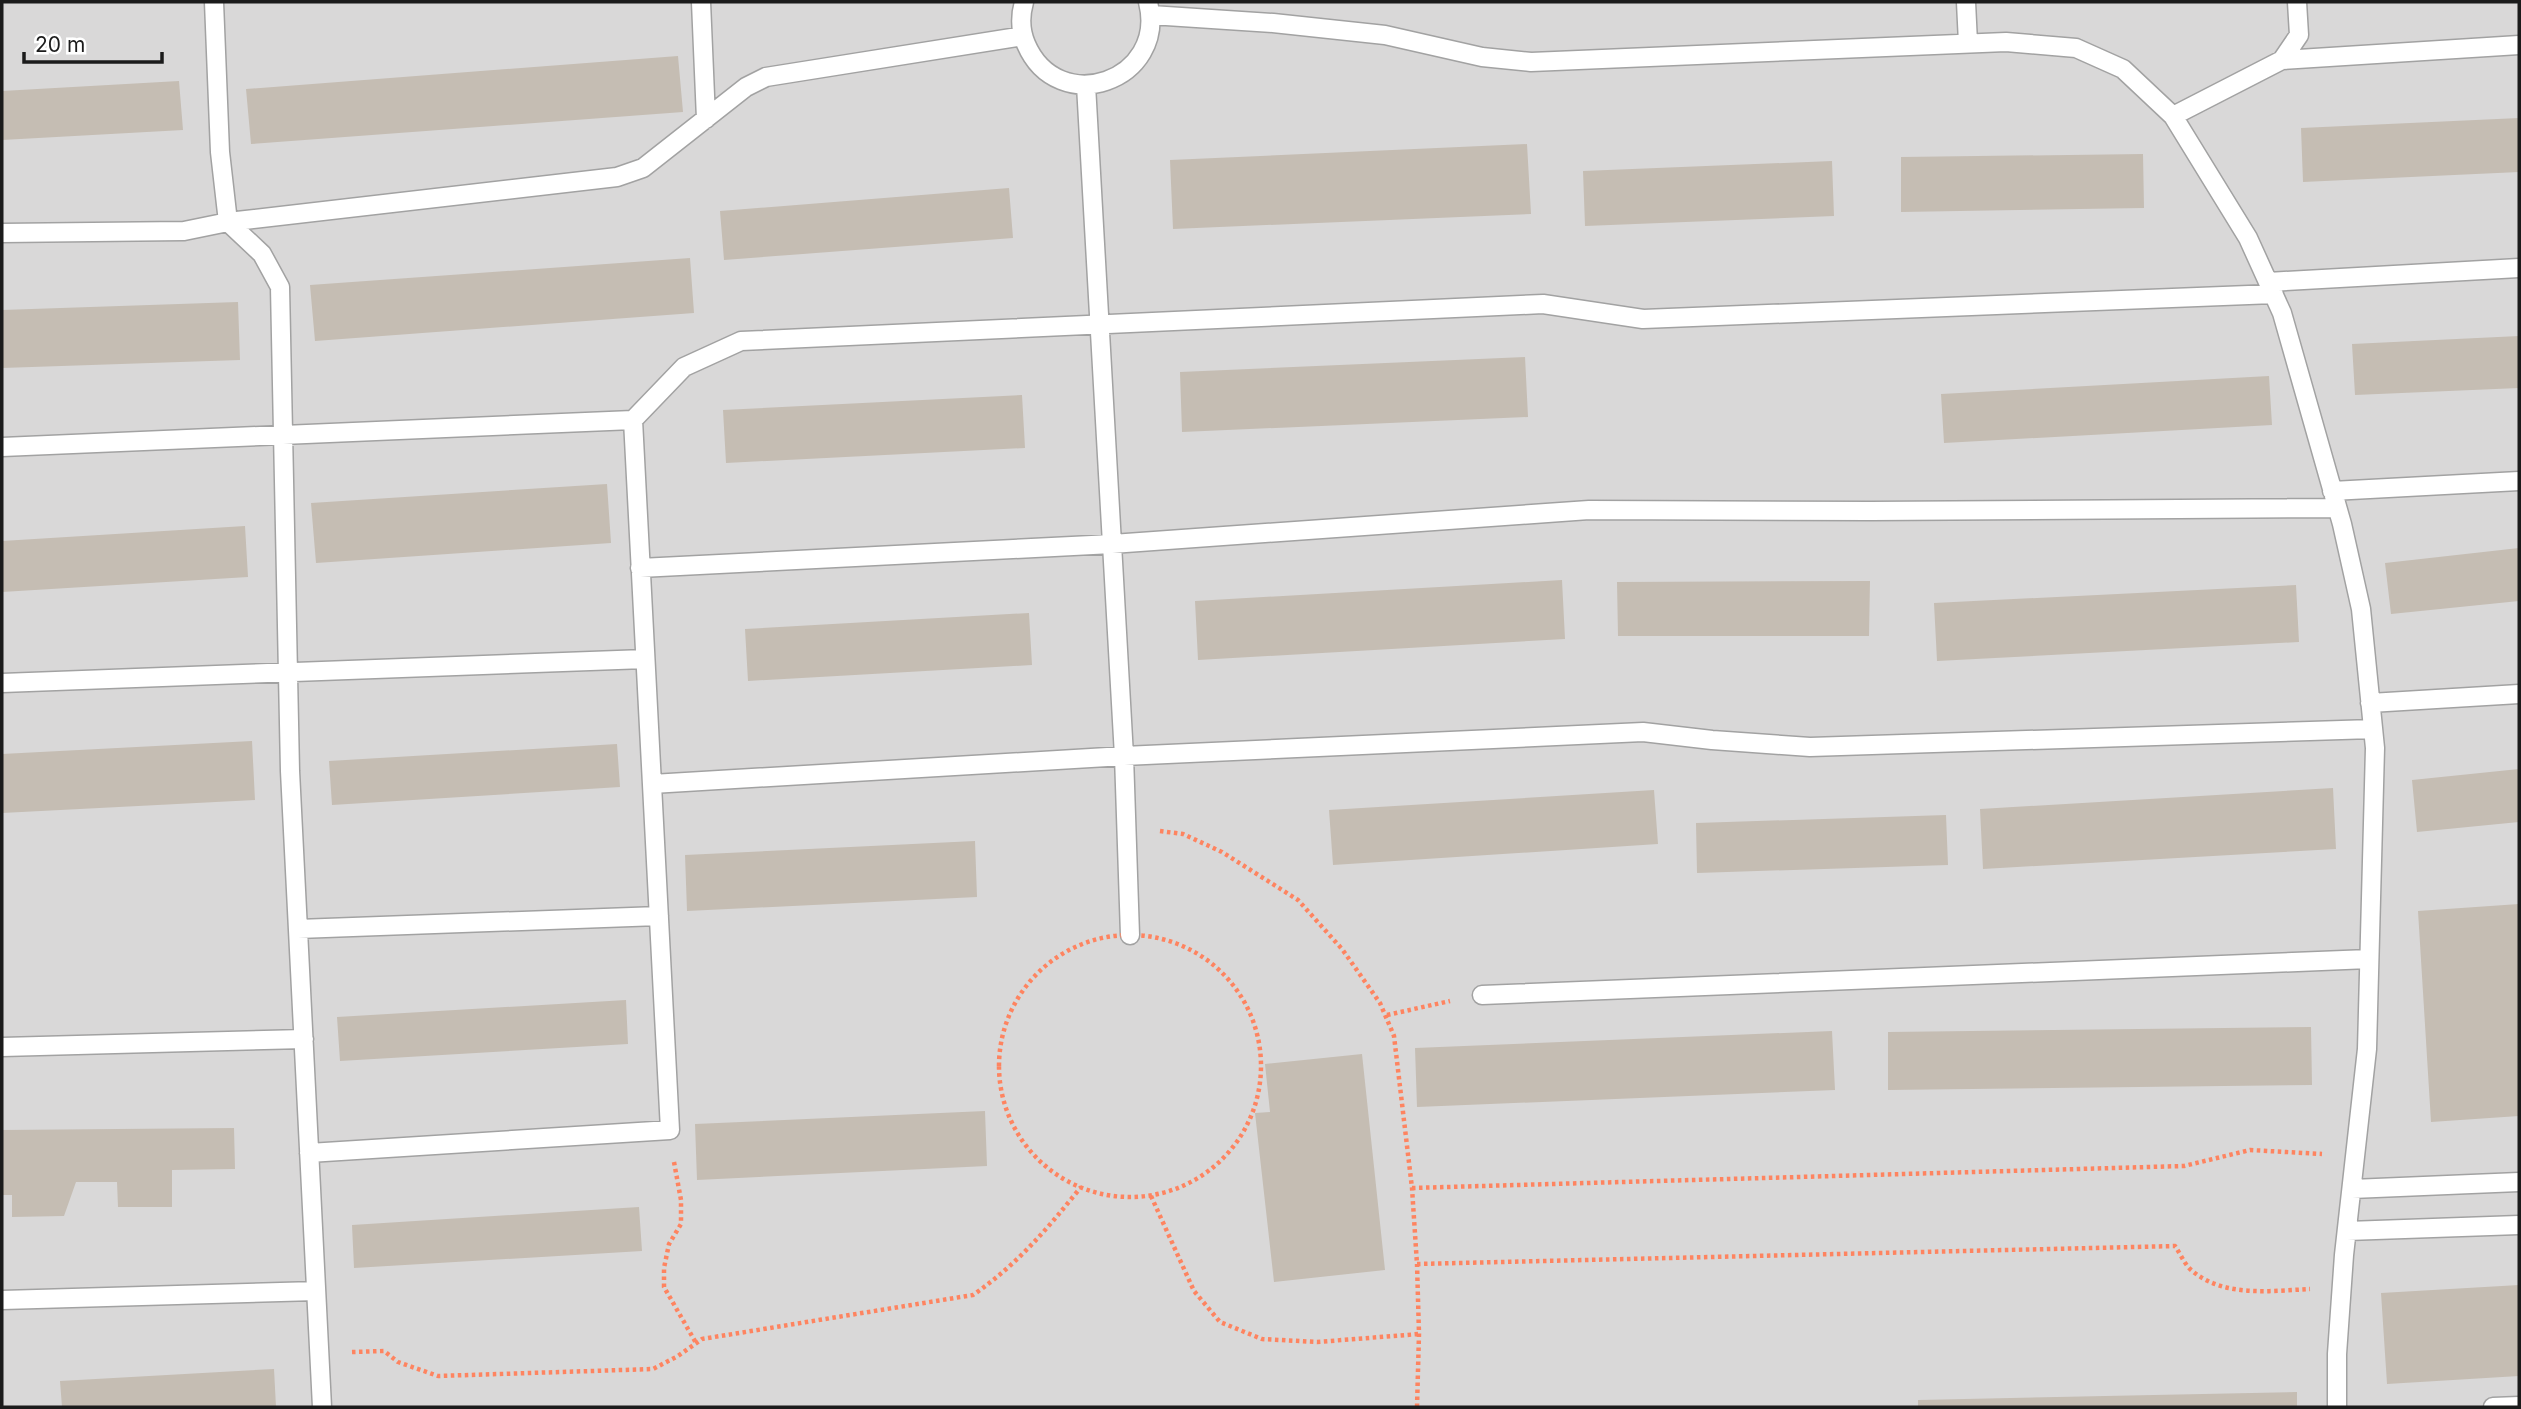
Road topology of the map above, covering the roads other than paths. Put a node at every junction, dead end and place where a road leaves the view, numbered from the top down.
1 (214, 2) edge
2 (701, 2) edge
3 (1024, 2) edge
4 (1966, 2) edge
5 (2297, 2) edge
6 (1149, 8) edge
7 (1023, 36) junction
8 (1968, 43) junction
9 (2519, 45) edge
10 (2282, 60) junction
11 (1086, 85) junction
12 (2173, 116) junction
13 (706, 119) junction
14 (228, 222) junction
15 (2, 233) edge
16 (2519, 268) edge
17 (2271, 288) junction
18 (1099, 324) junction
19 (633, 420) junction
20 (283, 435) junction
21 (2, 447) edge
22 (2519, 481) edge
23 (2335, 499) junction
24 (1112, 544) junction
25 (640, 568) junction
26 (645, 659) junction
27 (288, 673) junction
28 (2, 683) edge
29 (2519, 694) edge
30 (2370, 703) junction
31 (2373, 729) junction
32 (1124, 757) junction
33 (652, 784) junction
34 (659, 916) junction
35 (298, 929) junction
36 (1130, 935) road end
37 (2369, 959) junction
38 (1482, 995) road end
39 (303, 1039) junction
40 (2, 1047) edge
41 (309, 1153) junction
42 (2519, 1182) edge
43 (2352, 1189) junction
44 (2519, 1225) edge
45 (2347, 1231) junction
46 (316, 1291) junction
47 (2, 1300) edge
48 (2519, 1406) edge
49 (322, 1407) edge
50 (2337, 1407) edge
51 (2493, 1407) edge

1 - 14 lane
2 - 13 lane
3 - 7 lane
4 - 8 lane
5 - 10 lane
6 - 8 lane
6 - 11 lane
7 - 11 lane
7 - 13 lane
8 - 12 lane
9 - 10 lane
10 - 12 lane
11 - 18 lane
12 - 17 lane
13 - 14 lane
14 - 15 lane
14 - 20 lane
16 - 17 lane
17 - 18 lane
17 - 23 lane
18 - 19 lane
18 - 24 lane
19 - 20 lane
19 - 25 lane
20 - 21 lane
20 - 27 lane
22 - 23 lane
23 - 24 lane
23 - 30 lane
24 - 25 lane
24 - 32 lane
25 - 26 lane
26 - 27 lane
26 - 33 lane
27 - 28 lane
27 - 35 lane
29 - 30 lane
30 - 31 lane
31 - 32 lane
31 - 37 lane
32 - 33 lane
32 - 36 lane
33 - 34 lane
34 - 35 lane
34 - 41 lane
35 - 39 lane
37 - 38 lane
37 - 43 lane
39 - 40 lane
39 - 41 lane
41 - 46 lane
42 - 43 lane
43 - 45 lane
44 - 45 lane
45 - 50 lane
46 - 47 lane
46 - 49 lane
48 - 51 lane

